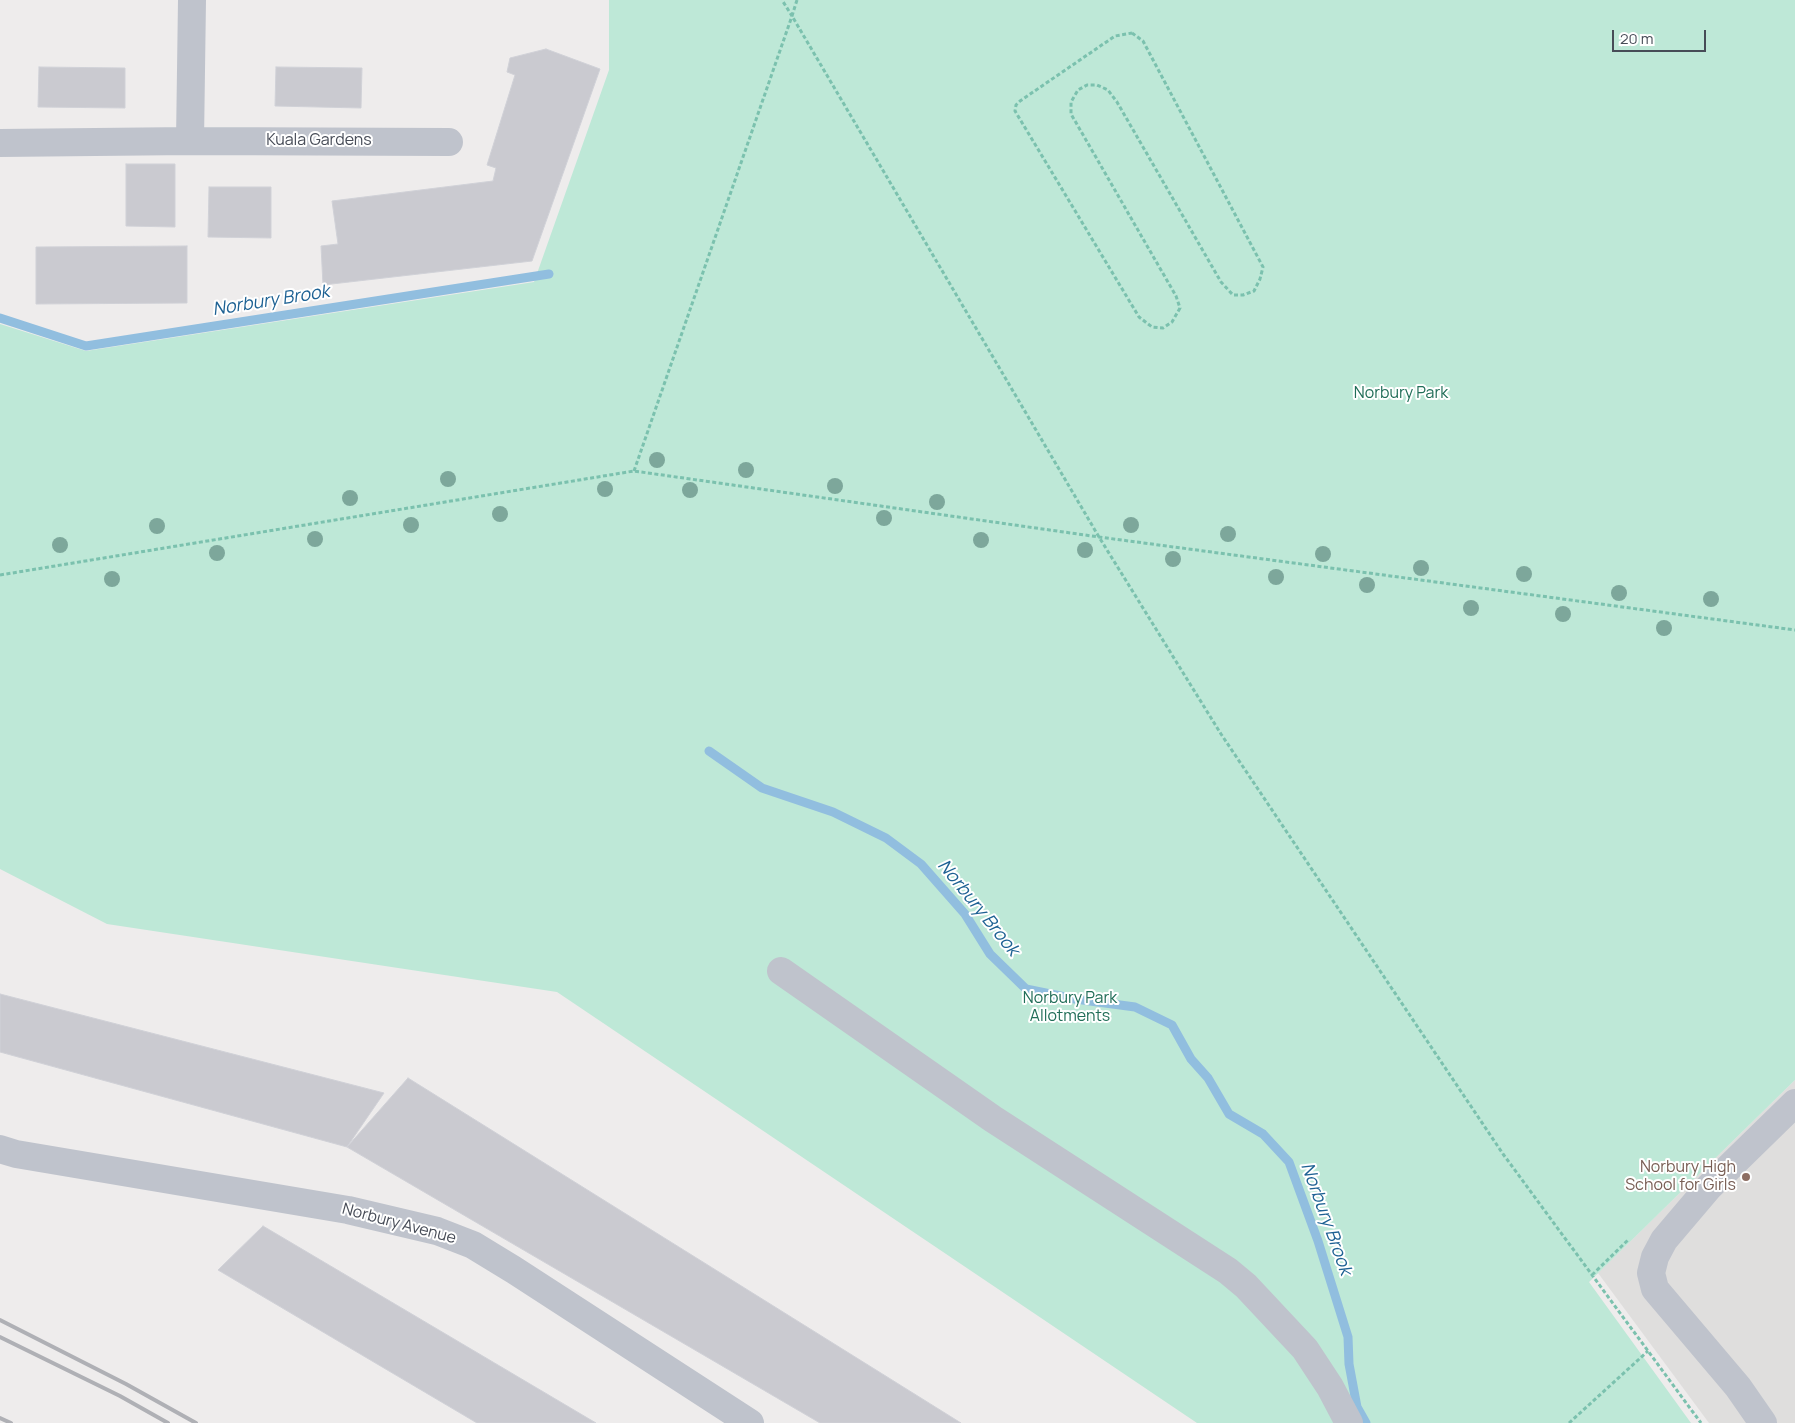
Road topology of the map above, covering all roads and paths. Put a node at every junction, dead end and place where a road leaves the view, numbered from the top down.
1 (192, 0) edge
2 (782, 0) edge
3 (797, 0) edge
4 (792, 16) junction
5 (1015, 111) joint
6 (190, 141) junction
7 (449, 142) dead end
8 (0, 143) edge
9 (634, 471) junction
10 (1099, 537) junction
11 (0, 575) edge
12 (1795, 630) edge
13 (781, 971) dead end
14 (1795, 1103) edge
15 (0, 1149) edge
16 (1648, 1350) junction
17 (750, 1423) edge
18 (1350, 1423) edge
19 (1569, 1423) edge
20 (1701, 1423) edge
21 (1763, 1423) edge

1 - 6 street
2 - 4 path
3 - 4 path
4 - 9 path
4 - 10 path
5 - 5 path
6 - 7 street, Kuala Gardens
6 - 8 street, Kuala Gardens
9 - 10 path
9 - 11 path
10 - 12 path
10 - 16 path
13 - 18 street
14 - 21 street
15 - 17 street, Norbury Avenue
16 - 19 path
16 - 20 path

